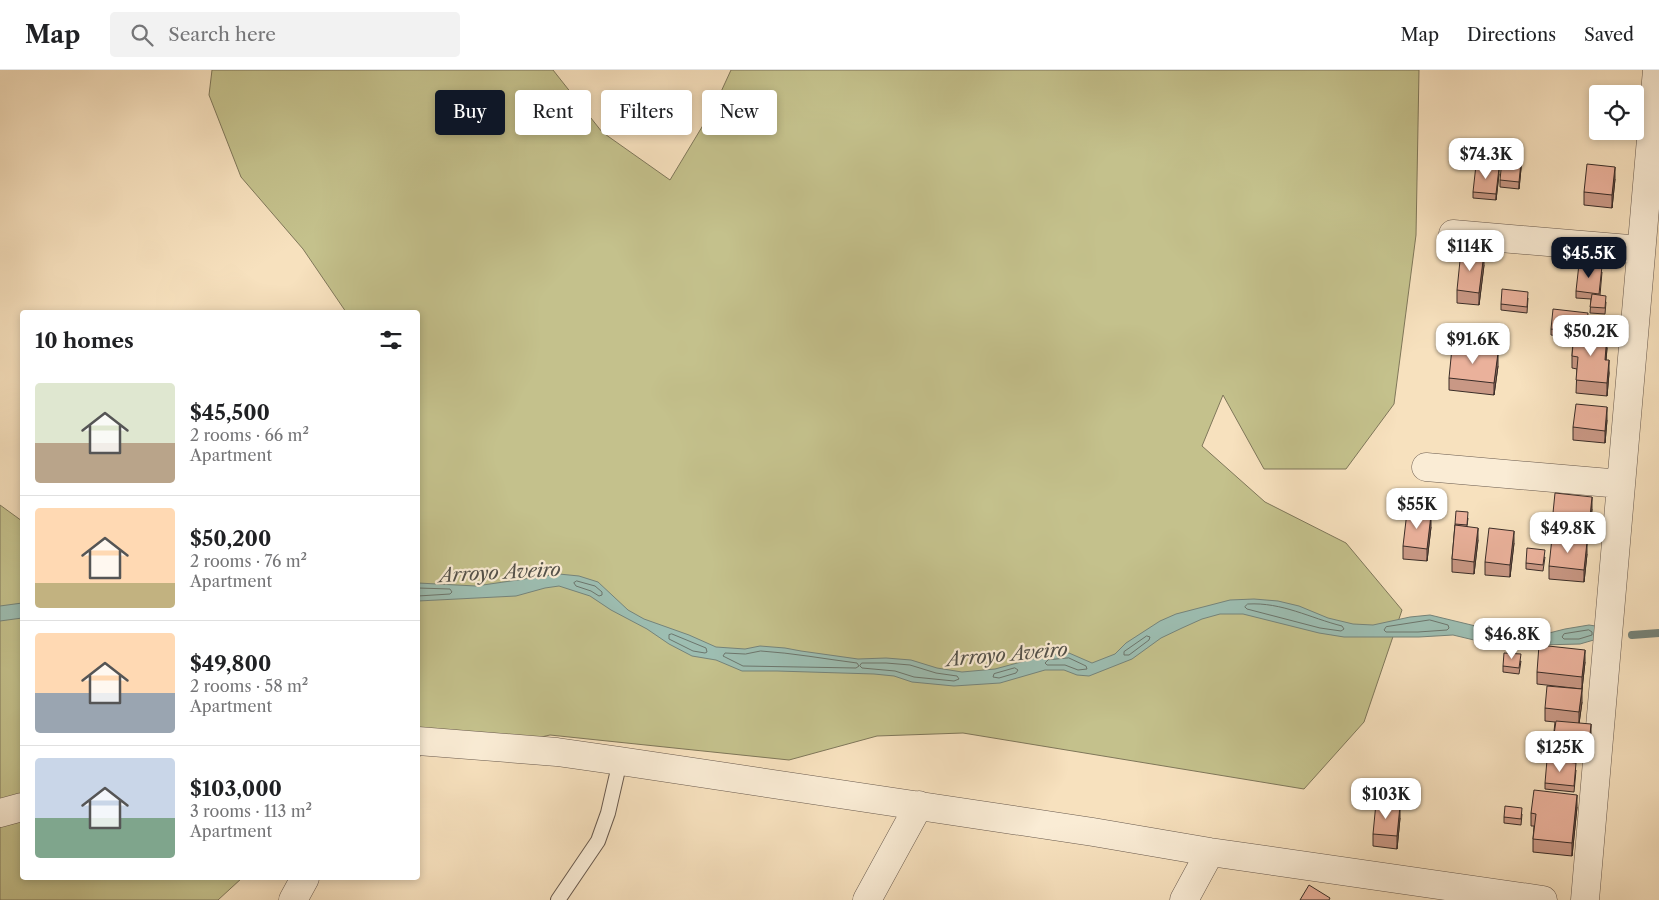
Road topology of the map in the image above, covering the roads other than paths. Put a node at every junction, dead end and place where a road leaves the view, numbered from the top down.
1 (1657, 70) edge
2 (1453, 234) dead end
3 (1641, 250) junction
4 (1426, 467) dead end
5 (1621, 484) junction
6 (420, 741) edge
7 (620, 761) junction
8 (919, 805) junction
9 (20, 808) edge
10 (0, 813) edge
11 (1210, 852) junction
12 (305, 880) edge
13 (1507, 898) edge
14 (293, 900) edge
15 (558, 900) edge
16 (867, 900) edge
17 (1184, 900) edge
18 (1543, 900) edge
19 (1585, 900) edge

1 - 3 street
2 - 3 street
3 - 5 street
4 - 5 street
5 - 19 street
6 - 7 street
7 - 8 street
7 - 15 lane
8 - 11 street
8 - 16 street
9 - 10 street
11 - 13 street
11 - 17 street
12 - 14 street
13 - 18 street

